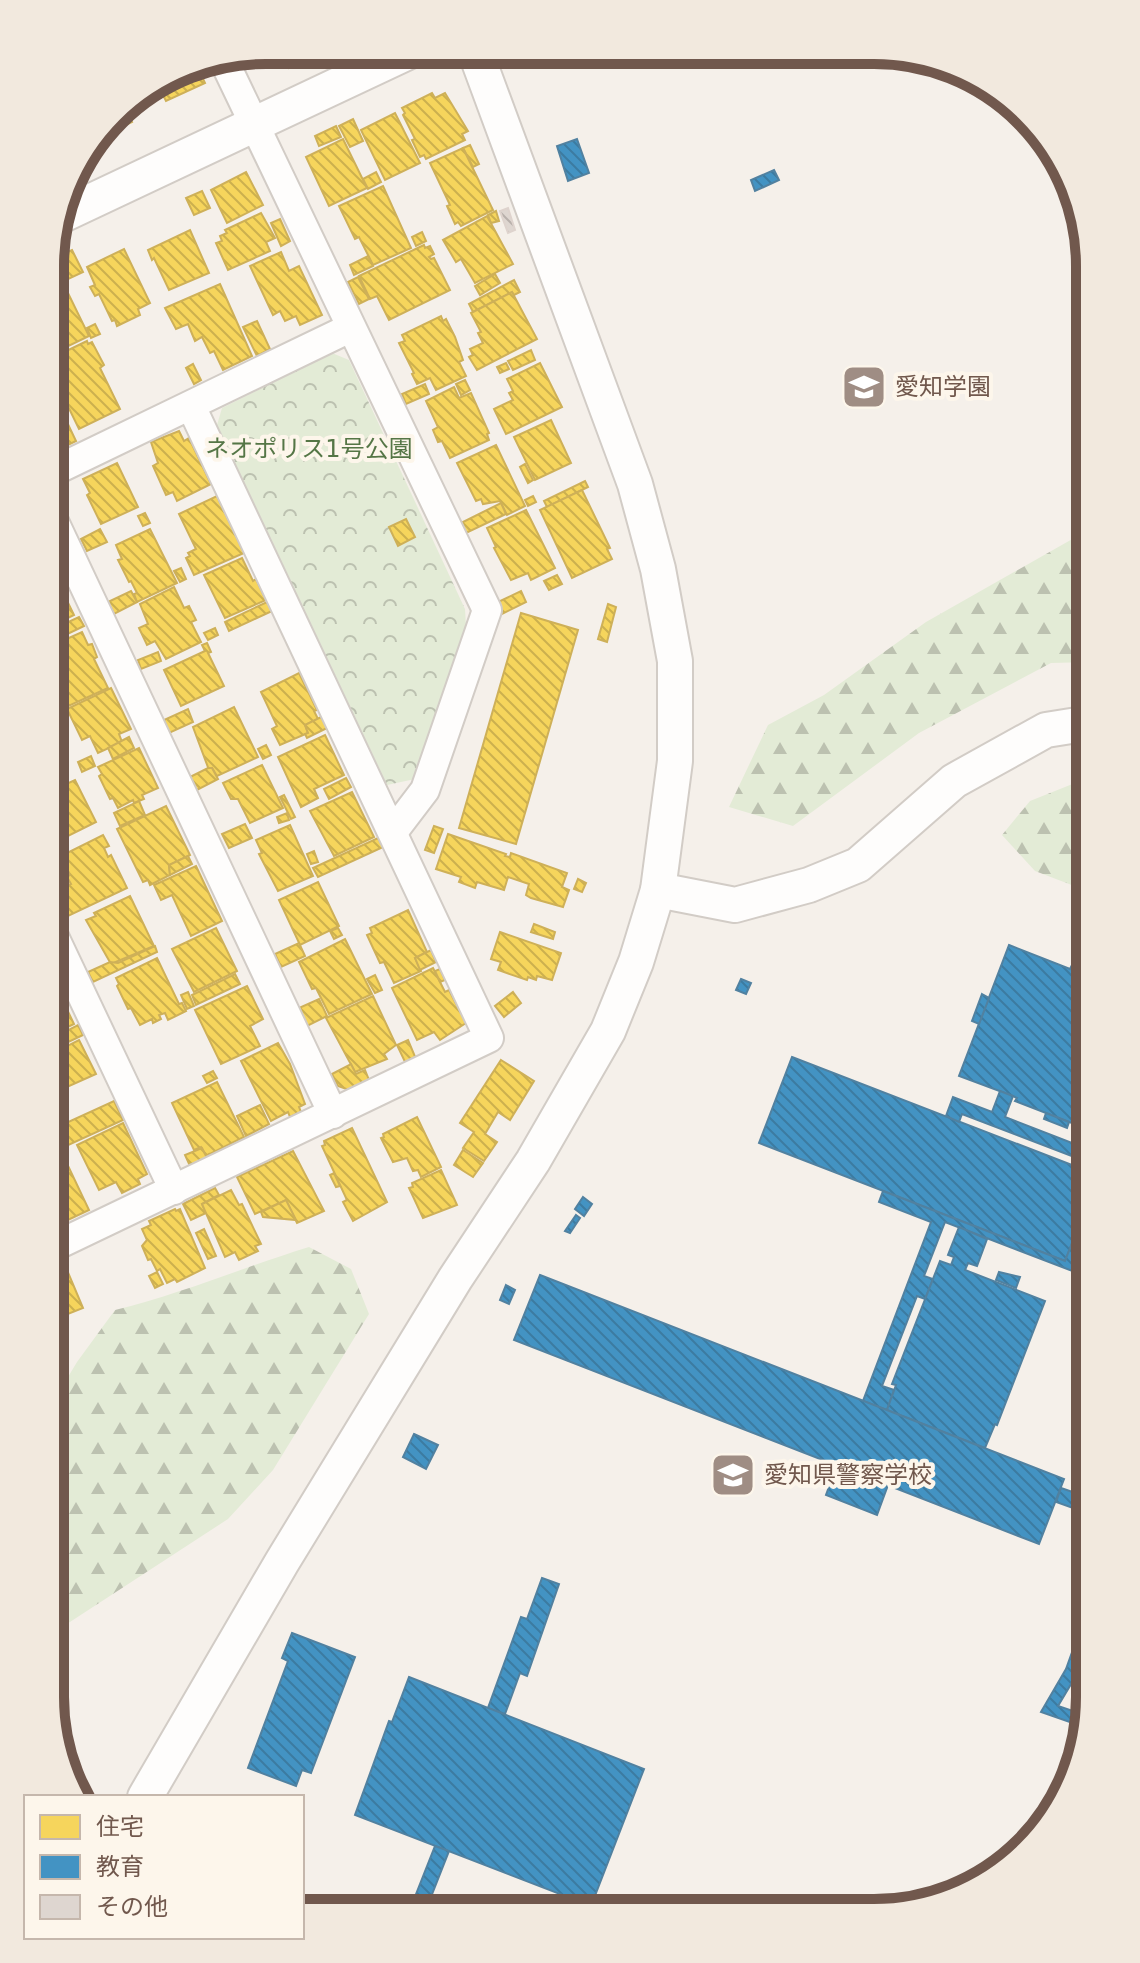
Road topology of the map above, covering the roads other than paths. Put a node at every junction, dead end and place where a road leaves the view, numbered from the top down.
1 (382, 64) edge
2 (480, 64) edge
3 (227, 68) edge
4 (254, 124) junction
5 (72, 210) edge
6 (350, 328) junction
7 (191, 406) junction
8 (64, 466) edge
9 (64, 543) edge
10 (1076, 725) edge
11 (393, 832) junction
12 (658, 890) junction
13 (64, 957) edge
14 (333, 1114) junction
15 (174, 1190) junction
16 (64, 1242) edge
17 (146, 1795) edge

1 - 4 street
2 - 12 street
3 - 4 street
4 - 5 street
4 - 6 street
6 - 7 street
6 - 11 street
7 - 8 street
7 - 11 street
9 - 14 street
10 - 12 street
11 - 14 street
12 - 17 street
13 - 15 street
14 - 15 street
15 - 16 street

